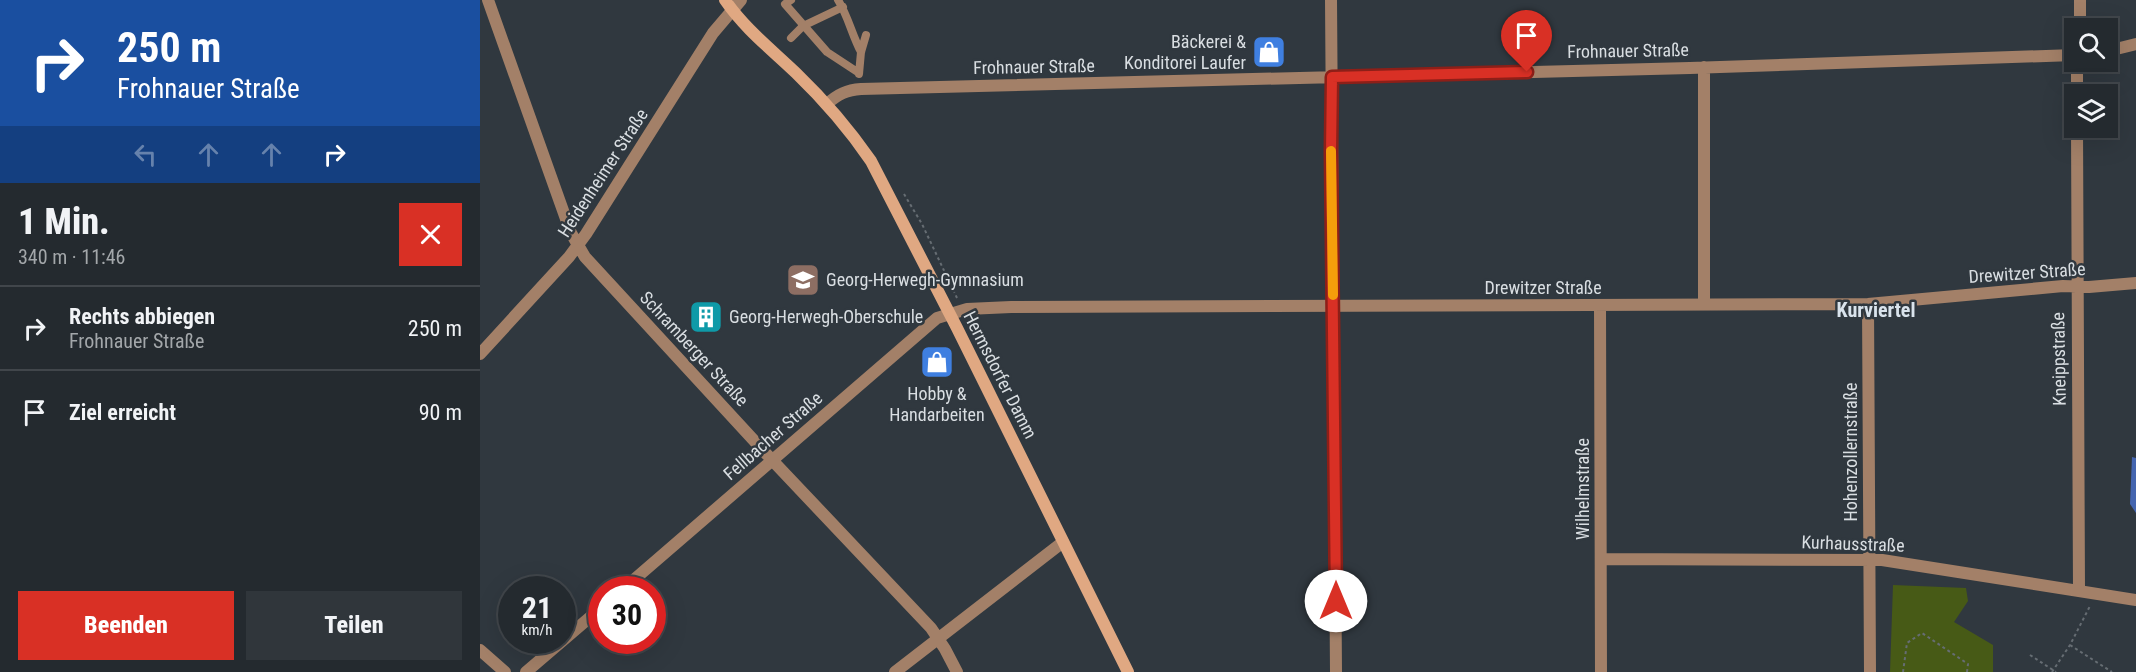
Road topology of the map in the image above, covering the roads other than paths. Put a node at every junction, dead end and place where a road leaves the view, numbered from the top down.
1 (488, 0) edge
2 (741, 0) edge
3 (791, 0) edge
4 (1331, 0) edge
5 (2080, 0) edge
6 (841, 4) edge
7 (729, 5) edge
8 (2080, 18) edge
9 (803, 26) junction
10 (866, 35) dead end
11 (791, 38) dead end
12 (2136, 44) edge
13 (2118, 48) edge
14 (861, 52) junction
15 (2064, 55) edge
16 (1704, 67) junction
17 (1332, 77) junction
18 (827, 104) junction
19 (2077, 138) edge
20 (578, 245) junction
21 (2136, 283) edge
22 (2076, 287) junction
23 (1704, 304) junction
24 (1868, 304) junction
25 (1333, 306) junction
26 (1600, 306) junction
27 (950, 314) junction
28 (480, 354) edge
29 (772, 460) junction
30 (1063, 542) junction
31 (1601, 559) junction
32 (1870, 560) junction
33 (638, 576) edge
34 (2079, 591) junction
35 (2136, 600) edge
36 (588, 619) edge
37 (938, 638) junction
38 (480, 650) edge
39 (505, 672) edge
40 (526, 672) edge
41 (895, 672) edge
42 (957, 672) edge
43 (1128, 672) edge
44 (1336, 672) edge
45 (1601, 672) edge
46 (1870, 672) edge

1 - 20 street, Schramberger Straße
2 - 7 street, Heidenheimer Straße
3 - 9 lane
4 - 17 street
5 - 8 street
6 - 9 lane
6 - 14 lane
7 - 18 main road, Hermsdorfer Damm
7 - 20 street, Heidenheimer Straße
9 - 11 lane
9 - 14 lane
10 - 14 lane
12 - 13 street
15 - 16 street, Frohnauer Straße
16 - 17 street, Frohnauer Straße
16 - 23 street
17 - 18 street, Frohnauer Straße
17 - 25 street
18 - 27 main road, Hermsdorfer Damm
19 - 22 street, Kneippstraße
20 - 28 street, Heidenheimer Straße
20 - 29 street, Schramberger Straße
21 - 22 street, Drewitzer Straße
22 - 24 street, Drewitzer Straße
22 - 34 street, Kneippstraße
23 - 24 street, Drewitzer Straße
23 - 26 street, Drewitzer Straße
24 - 32 street, Hohenzollernstraße
25 - 26 street, Drewitzer Straße
25 - 27 street, Drewitzer Straße
25 - 44 street
26 - 31 street, Wilhelmstraße
27 - 29 street, Fellbacher Straße
27 - 30 main road, Hermsdorfer Damm
29 - 33 street, Fellbacher Straße
29 - 37 street, Schramberger Straße
30 - 37 street
30 - 43 main road, Hermsdorfer Damm
31 - 32 street, Kurhausstraße
31 - 45 street, Wilhelmstraße
32 - 34 street, Kurhausstraße
32 - 46 street, Hohenzollernstraße
34 - 35 street, Kurhausstraße
36 - 40 street
37 - 41 street
37 - 42 street, Schramberger Straße
38 - 39 street

